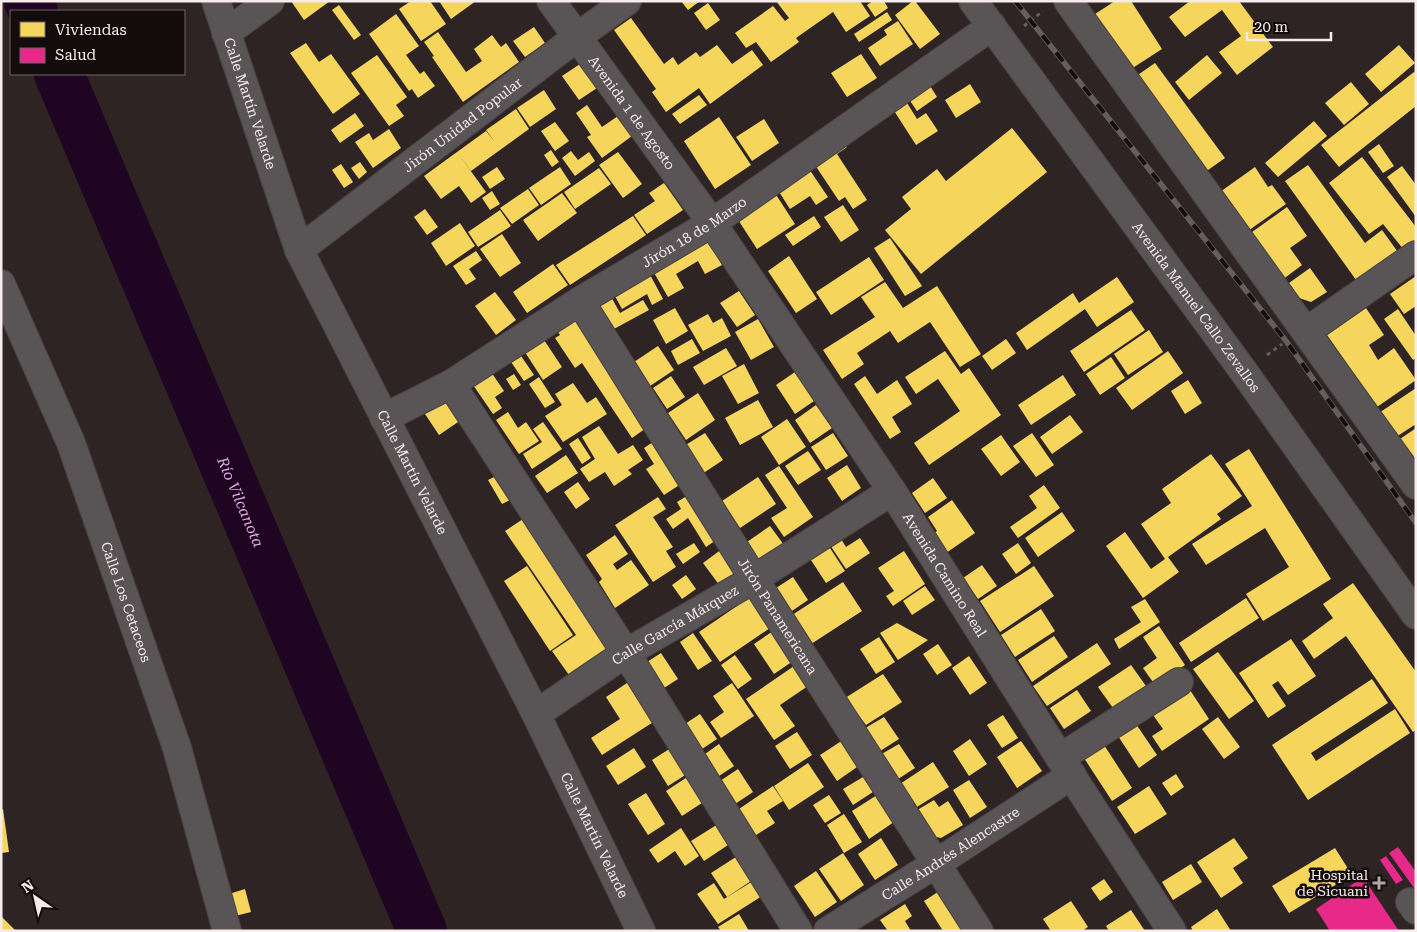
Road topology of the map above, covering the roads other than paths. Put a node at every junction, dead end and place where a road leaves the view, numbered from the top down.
1 (216, 1) edge
2 (270, 1) edge
3 (551, 1) edge
4 (627, 1) edge
5 (973, 1) edge
6 (1059, 4) edge
7 (226, 33) junction
8 (998, 34) junction
9 (577, 37) junction
10 (712, 223) junction
11 (299, 250) junction
12 (1416, 255) edge
13 (1, 284) edge
14 (580, 301) junction
15 (1307, 331) junction
16 (451, 384) junction
17 (384, 418) junction
18 (1416, 485) edge
19 (892, 491) junction
20 (754, 579) junction
21 (1415, 611) edge
22 (626, 653) junction
23 (1179, 682) dead end
24 (536, 714) junction
25 (1066, 767) junction
26 (937, 863) junction
27 (227, 931) edge
28 (641, 931) edge
29 (798, 931) edge
30 (828, 931) edge
31 (979, 931) edge
32 (1172, 931) edge

1 - 7 street, Calle Martín Velarde
2 - 7 street
3 - 9 street, Avenida 1 de Agosto
4 - 9 street, Jirón Unidad Popular
5 - 8 street, Avenida Manuel Callo Zevallos
6 - 15 street
7 - 11 street, Calle Martín Velarde
8 - 10 street, Jirón 18 de Marzo
8 - 21 street, Avenida Manuel Callo Zevallos
9 - 10 street, Avenida 1 de Agosto
9 - 11 street, Jirón Unidad Popular
10 - 14 street, Jirón 18 de Marzo
10 - 19 street, Avenida Camino Real
11 - 17 street, Calle Martín Velarde
12 - 15 street
13 - 27 street, Calle Los Cetaceos
14 - 16 street, Jirón 18 de Marzo
14 - 20 street, Jirón Panamericana
15 - 18 street
16 - 17 street, Jirón 18 de Marzo
16 - 22 street
17 - 24 street, Calle Martín Velarde
19 - 20 street, Calle García Márquez
19 - 25 street, Avenida Camino Real
20 - 22 street, Calle García Márquez
20 - 26 street, Jirón Panamericana
22 - 24 street, Calle García Márquez
22 - 29 street
23 - 25 street, Calle Andrés Alencastre
24 - 28 street, Calle Martín Velarde
25 - 26 street, Calle Andrés Alencastre
25 - 32 street, Avenida Camino Real
26 - 30 street, Calle Andrés Alencastre
26 - 31 street, Jirón Panamericana

